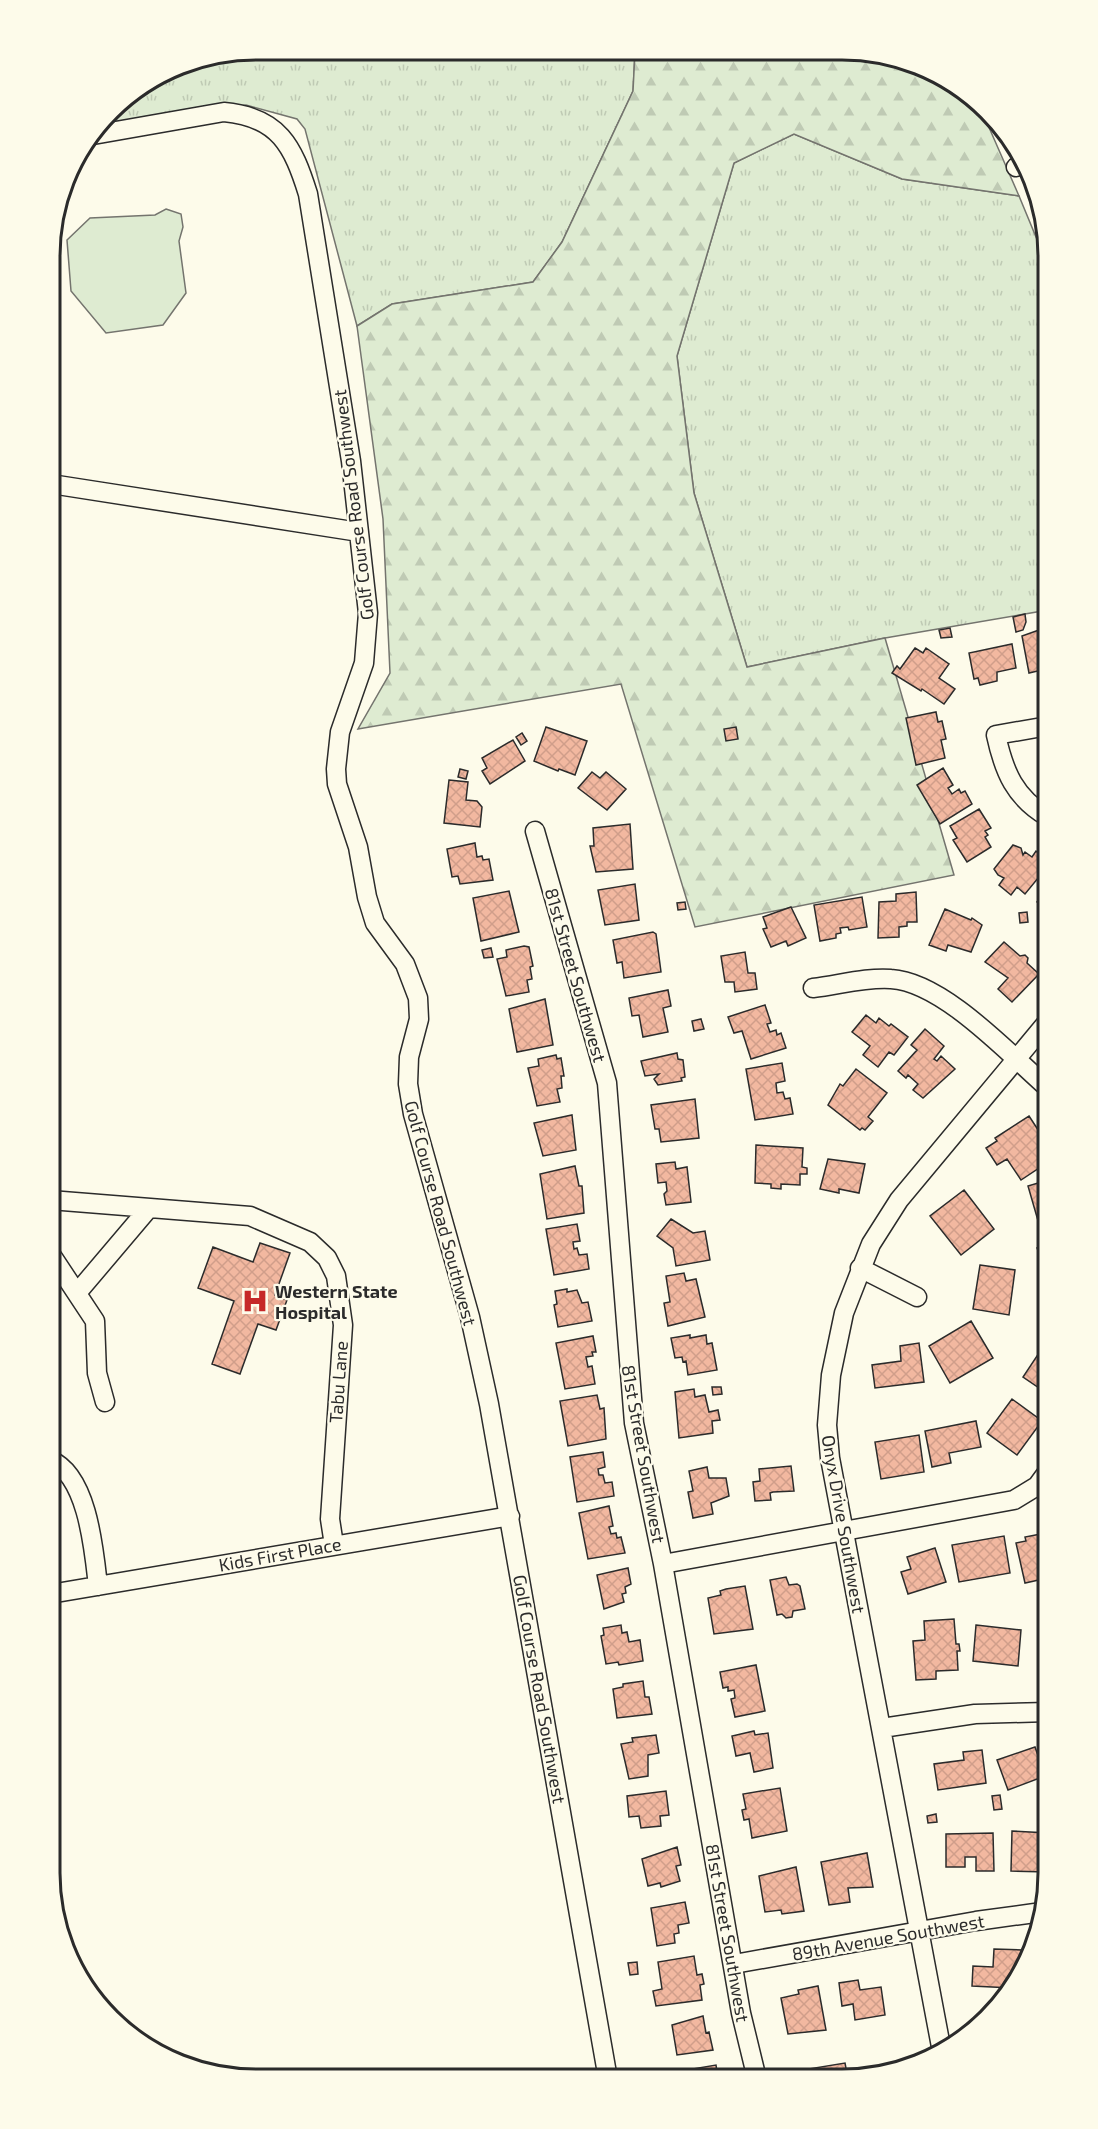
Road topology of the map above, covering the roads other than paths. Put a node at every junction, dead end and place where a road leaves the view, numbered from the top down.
1 (103, 133) edge
2 (60, 485) edge
3 (359, 532) junction
4 (1038, 728) edge
5 (1038, 811) edge
6 (535, 831) dead end
7 (813, 988) dead end
8 (1038, 1033) edge
9 (1016, 1060) junction
10 (1038, 1079) edge
11 (60, 1201) edge
12 (149, 1208) junction
13 (60, 1268) edge
14 (860, 1268) junction
15 (77, 1293) junction
16 (917, 1297) dead end
17 (105, 1402) dead end
18 (60, 1468) edge
19 (1038, 1485) edge
20 (510, 1515) junction
21 (844, 1531) junction
22 (334, 1545) junction
23 (663, 1564) junction
24 (98, 1586) junction
25 (60, 1592) edge
26 (1038, 1712) edge
27 (882, 1728) junction
28 (1034, 1913) edge
29 (920, 1932) junction
30 (734, 1964) junction
31 (940, 2043) edge
32 (606, 2069) edge
33 (754, 2069) edge

1 - 3 street, Golf Course Road Southwest
2 - 3 street
3 - 20 street, Golf Course Road Southwest
4 - 5 street
6 - 23 street, 81st Street Southwest
7 - 9 street
8 - 9 street, Onyx Drive Southwest
9 - 10 street
9 - 14 street, Onyx Drive Southwest
11 - 12 street, Tabu Lane
12 - 15 street
12 - 22 street, Tabu Lane
13 - 15 street
14 - 16 street
14 - 21 street, Onyx Drive Southwest
15 - 17 street
18 - 24 street
19 - 21 street
20 - 22 street, Kids First Place
20 - 32 street, Golf Course Road Southwest
21 - 23 street
21 - 27 street, Onyx Drive Southwest
22 - 24 street, Kids First Place
23 - 30 street, 81st Street Southwest
24 - 25 street, Kids First Place
26 - 27 street
27 - 29 street, Onyx Drive Southwest
28 - 29 street, 89th Avenue Southwest
29 - 30 street, 89th Avenue Southwest
29 - 31 street, Onyx Drive Southwest
30 - 33 street, 81st Street Southwest

